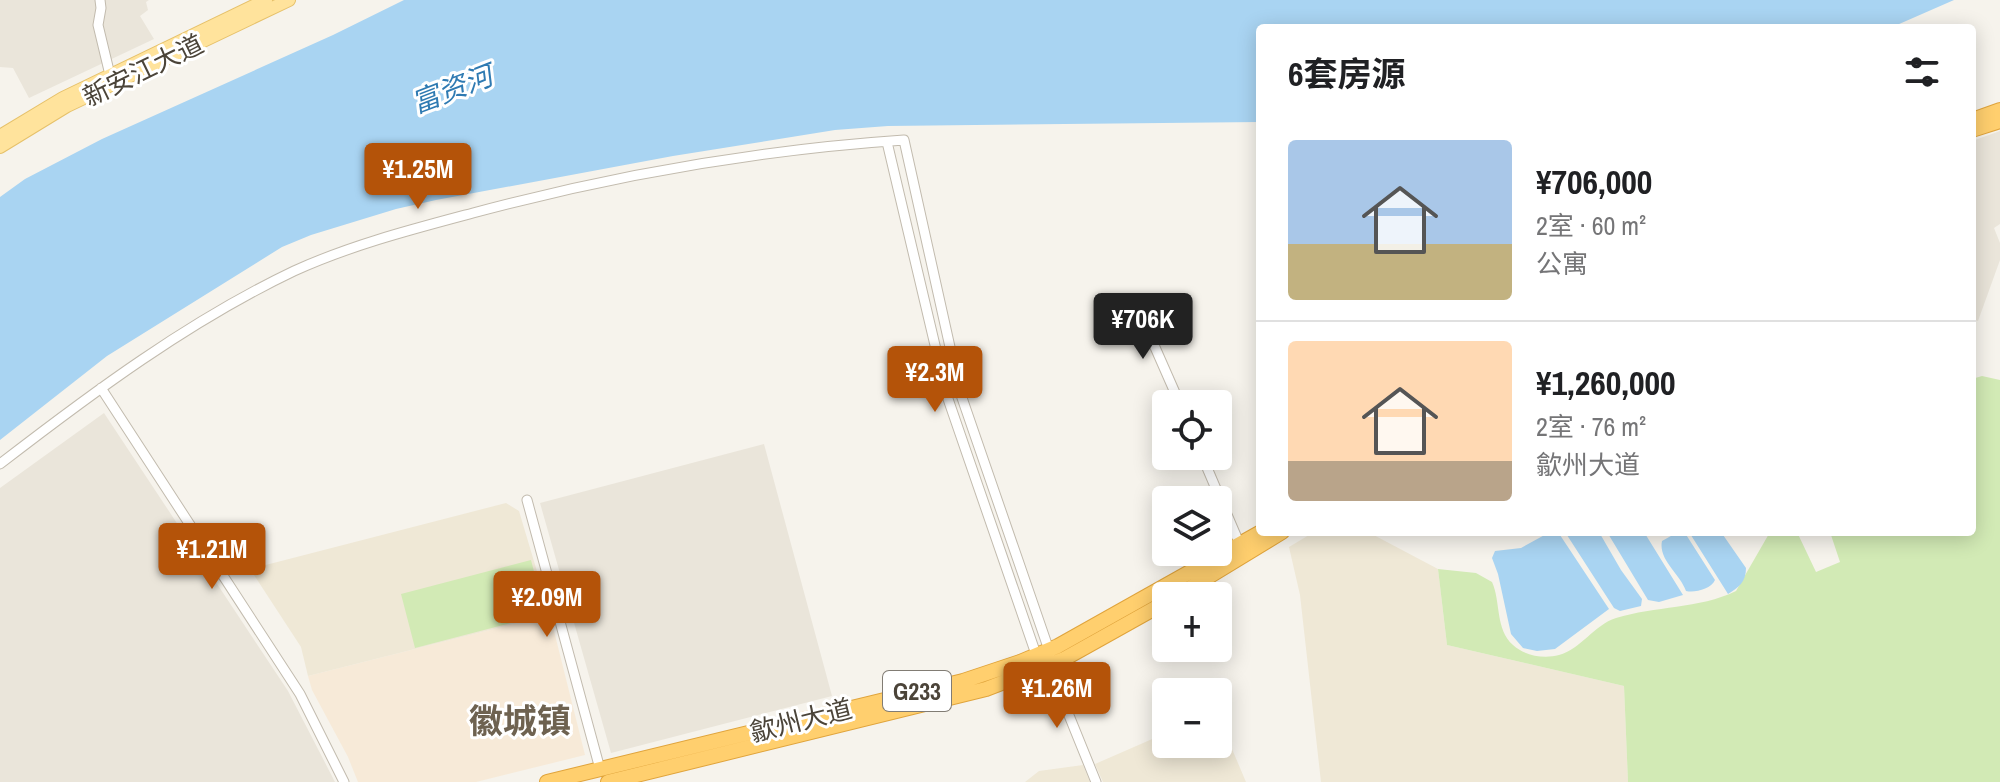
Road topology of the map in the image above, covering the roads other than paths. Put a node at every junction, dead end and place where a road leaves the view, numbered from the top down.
1 (100, 0) edge
2 (266, 0) edge
3 (289, 0) edge
4 (110, 75) junction
5 (2000, 110) edge
6 (1976, 119) edge
7 (2000, 121) edge
8 (1976, 129) edge
9 (0, 136) edge
10 (887, 142) junction
11 (0, 147) edge
12 (1136, 304) dead end
13 (101, 388) junction
14 (1174, 390) edge
15 (0, 464) edge
16 (1208, 470) edge
17 (527, 500) dead end
18 (1256, 535) edge
19 (1275, 536) edge
20 (1240, 545) junction
21 (1200, 582) edge
22 (1152, 609) edge
23 (1046, 661) junction
24 (604, 776) edge
25 (344, 782) edge
26 (547, 782) edge
27 (1096, 782) edge

1 - 4 street
2 - 4 main road, 新安江大道
3 - 11 main road, 新安江大道
4 - 9 main road, 新安江大道
5 - 6 highway
7 - 8 highway
10 - 13 street
10 - 23 street
10 - 23 street
12 - 14 street
13 - 15 street
13 - 25 street
16 - 20 street
17 - 24 street
18 - 20 highway, 歙州大道 / G233
19 - 21 highway
20 - 23 highway, 歙州大道 / G233
22 - 23 highway, 歙州大道 / G233
23 - 24 highway, 歙州大道 / G233
23 - 27 street
24 - 26 highway, 歙州大道 / G233

